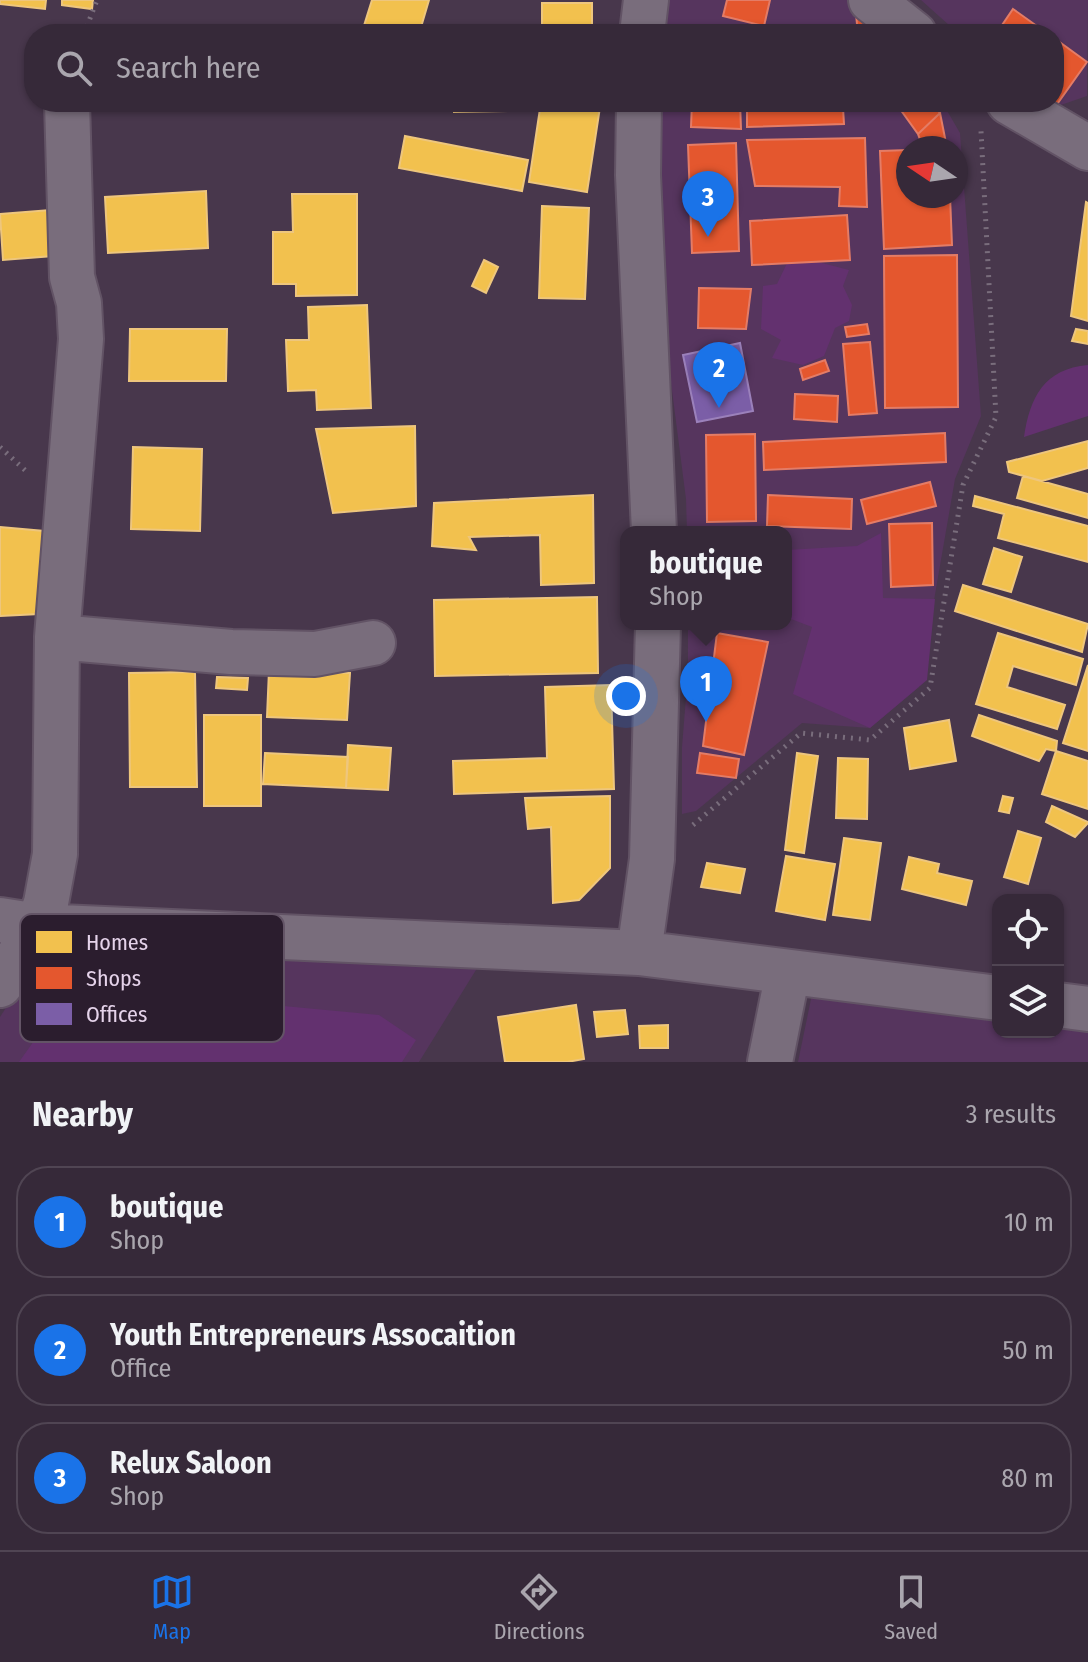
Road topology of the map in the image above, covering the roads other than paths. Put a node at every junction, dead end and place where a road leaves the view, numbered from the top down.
1 (646, 0) edge
2 (871, 0) edge
3 (643, 24) edge
4 (901, 24) edge
5 (67, 112) edge
6 (639, 112) edge
7 (1000, 112) edge
8 (1087, 144) edge
9 (654, 526) edge
10 (658, 630) edge
11 (57, 637) junction
12 (373, 643) dead end
13 (31, 914) edge
14 (19, 923) edge
15 (284, 936) edge
16 (639, 953) junction
17 (788, 972) junction
18 (0, 985) edge
19 (992, 997) edge
20 (1064, 1006) edge
21 (1088, 1009) edge
22 (770, 1062) edge

1 - 3 street
2 - 4 street
5 - 11 street
6 - 9 street
7 - 8 street
10 - 16 street
11 - 12 street
11 - 13 street
14 - 18 street
15 - 16 street
16 - 17 street
17 - 19 street
17 - 22 street
20 - 21 street

